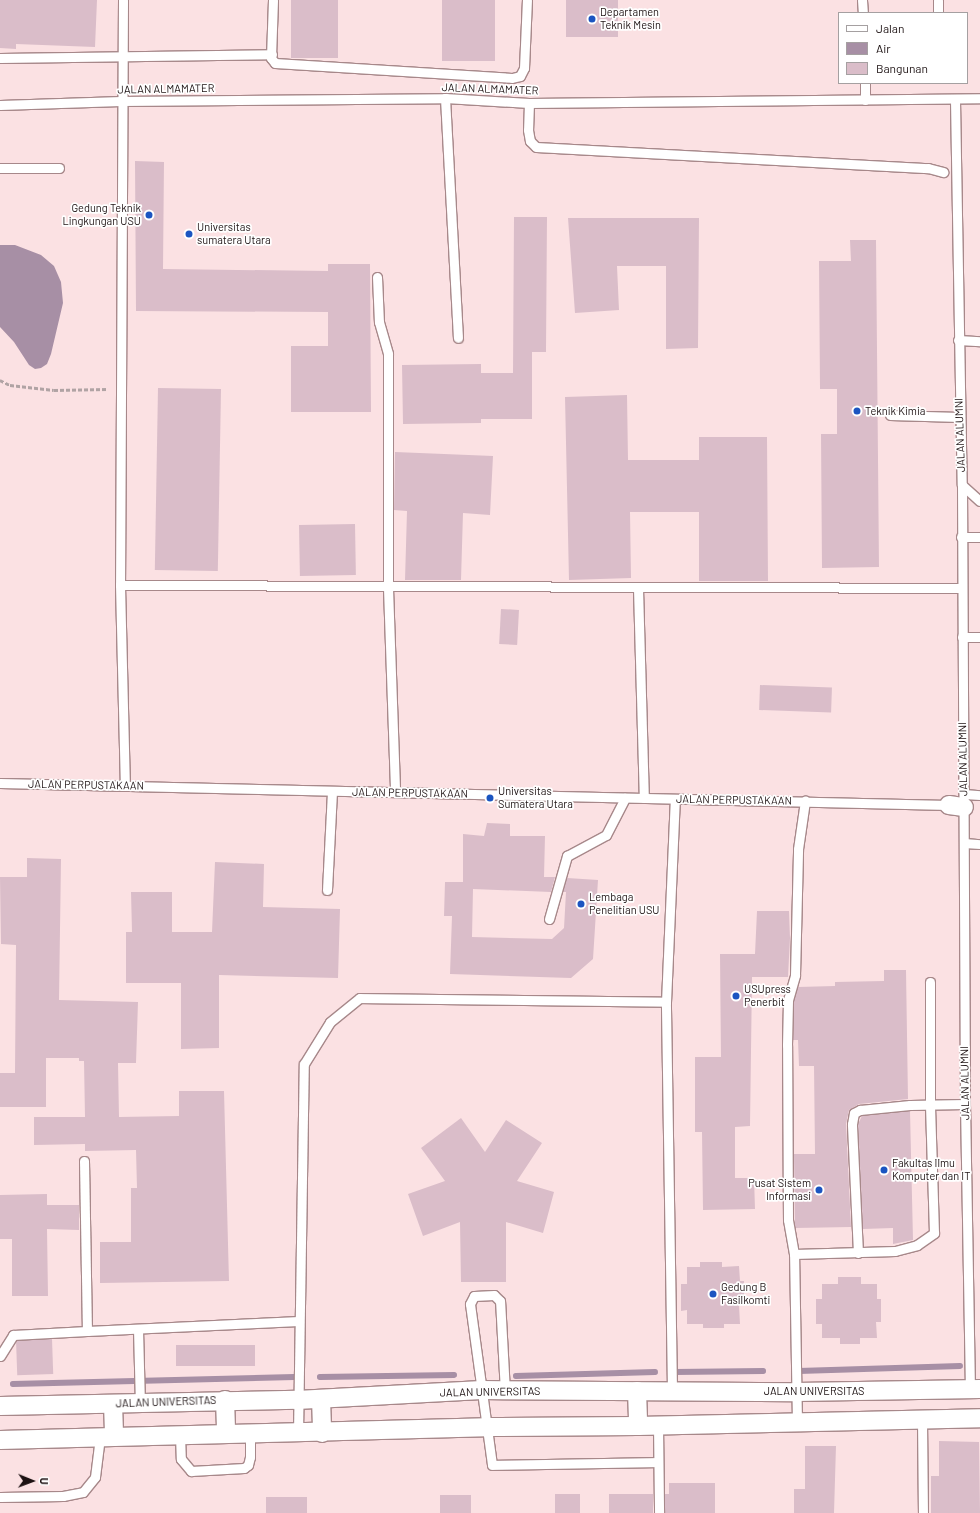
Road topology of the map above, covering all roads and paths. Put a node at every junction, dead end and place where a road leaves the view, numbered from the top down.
1 (123, 0) edge
2 (274, 0) edge
3 (527, 0) edge
4 (862, 0) edge
5 (938, 0) edge
6 (863, 12) edge
7 (938, 12) edge
8 (272, 54) junction
9 (123, 56) junction
10 (0, 58) edge
11 (865, 84) edge
12 (445, 98) junction
13 (976, 99) edge
14 (865, 100) junction
15 (955, 100) junction
16 (121, 101) junction
17 (528, 103) junction
18 (0, 105) edge
19 (0, 168) edge
20 (59, 168) dead end
21 (943, 172) dead end
22 (377, 277) dead end
23 (458, 338) dead end
24 (958, 340) junction
25 (980, 341) edge
26 (0, 380) edge
27 (121, 388) junction
28 (890, 415) dead end
29 (960, 417) junction
30 (962, 485) junction
31 (980, 501) edge
32 (961, 537) junction
33 (980, 537) edge
34 (120, 585) junction
35 (388, 588) junction
36 (638, 588) junction
37 (961, 588) junction
38 (962, 636) junction
39 (980, 637) edge
40 (0, 783) edge
41 (125, 786) junction
42 (332, 791) junction
43 (395, 792) junction
44 (980, 795) edge
45 (625, 798) junction
46 (644, 798) junction
47 (674, 799) junction
48 (805, 801) junction
49 (959, 802) junction
50 (964, 843) junction
51 (980, 844) edge
52 (327, 890) dead end
53 (550, 920) dead end
54 (930, 982) dead end
55 (666, 1002) junction
56 (965, 1104) junction
57 (930, 1105) junction
58 (84, 1161) dead end
59 (858, 1253) junction
60 (794, 1254) junction
61 (299, 1321) junction
62 (138, 1329) junction
63 (87, 1331) junction
64 (0, 1356) edge
65 (975, 1389) edge
66 (482, 1390) junction
67 (672, 1390) junction
68 (637, 1391) junction
69 (505, 1392) junction
70 (796, 1392) junction
71 (833, 1392) junction
72 (321, 1399) junction
73 (225, 1400) junction
74 (297, 1400) junction
75 (140, 1403) junction
76 (113, 1404) junction
77 (0, 1406) edge
78 (975, 1418) edge
79 (922, 1420) junction
80 (797, 1422) junction
81 (836, 1422) junction
82 (638, 1426) junction
83 (658, 1426) junction
84 (486, 1427) junction
85 (322, 1432) junction
86 (298, 1433) junction
87 (226, 1434) junction
88 (250, 1434) junction
89 (180, 1435) junction
90 (107, 1437) junction
91 (0, 1440) edge
92 (658, 1462) junction
93 (0, 1497) edge
94 (659, 1513) edge
95 (923, 1513) edge

1 - 9 lane
2 - 8 lane
3 - 8 lane
4 - 6 lane
5 - 7 lane
8 - 9 lane
9 - 10 lane
9 - 16 lane
11 - 14 lane
12 - 16 lane, JALAN ALMAMATER
12 - 17 lane, JALAN ALMAMATER
12 - 23 lane
13 - 15 lane, JALAN ALMAMATER
14 - 15 lane, JALAN ALMAMATER
14 - 17 lane, JALAN ALMAMATER
15 - 24 lane, JALAN ALUMNI
16 - 18 lane, JALAN ALMAMATER
16 - 27 lane
17 - 21 lane
19 - 20 lane
22 - 35 lane
24 - 25 lane
24 - 29 lane, JALAN ALUMNI
26 - 27 path
27 - 34 lane
28 - 29 lane
29 - 30 lane, JALAN ALUMNI
30 - 31 lane
30 - 32 lane, JALAN ALUMNI
32 - 33 lane
32 - 37 lane, JALAN ALUMNI
34 - 35 lane
34 - 41 lane
35 - 36 lane
35 - 43 lane
36 - 37 lane
36 - 46 lane
37 - 38 lane, JALAN ALUMNI
38 - 39 lane
38 - 49 lane, JALAN ALUMNI
40 - 41 lane, JALAN PERPUSTAKAAN
41 - 42 lane, JALAN PERPUSTAKAAN
42 - 43 lane, JALAN PERPUSTAKAAN
42 - 52 lane
43 - 45 lane, JALAN PERPUSTAKAAN
44 - 49 lane, JALAN PERPUSTAKAAN
45 - 46 lane, JALAN PERPUSTAKAAN
45 - 53 lane
46 - 47 lane, JALAN PERPUSTAKAAN
47 - 48 lane, JALAN PERPUSTAKAAN
47 - 55 lane
48 - 49 lane, JALAN PERPUSTAKAAN
48 - 60 lane
49 - 50 lane, JALAN ALUMNI
50 - 51 lane
50 - 56 lane, JALAN ALUMNI
54 - 57 lane
55 - 61 lane
55 - 67 lane
56 - 57 lane
56 - 65 lane, JALAN ALUMNI
57 - 59 lane
57 - 59 lane
58 - 63 lane
59 - 60 lane
60 - 70 lane
61 - 62 lane
61 - 74 lane
62 - 63 lane
62 - 75 lane
63 - 64 lane
65 - 71 street, JALAN UNIVERSITAS
65 - 78 street, JALAN ALUMNI
66 - 69 street, JALAN UNIVERSITAS
66 - 69 lane
66 - 72 street, JALAN UNIVERSITAS
66 - 84 lane
67 - 68 street, JALAN UNIVERSITAS
67 - 70 street, JALAN UNIVERSITAS
68 - 69 street, JALAN UNIVERSITAS
68 - 82 street
70 - 71 street, JALAN UNIVERSITAS
70 - 80 lane
71 - 81 street
72 - 74 street, JALAN UNIVERSITAS
72 - 85 street
73 - 74 street, JALAN UNIVERSITAS
73 - 75 street, JALAN UNIVERSITAS
73 - 87 street
74 - 86 lane
75 - 76 street, JALAN UNIVERSITAS
76 - 77 street, JALAN UNIVERSITAS
76 - 90 street
78 - 79 street
79 - 81 street
79 - 95 lane
80 - 81 street
80 - 83 street
82 - 83 street
82 - 84 street
83 - 92 lane
84 - 85 street
84 - 92 lane
85 - 86 street
86 - 88 street
87 - 88 street
87 - 89 street
88 - 89 lane
89 - 90 street
90 - 91 street
90 - 93 lane
92 - 94 lane

